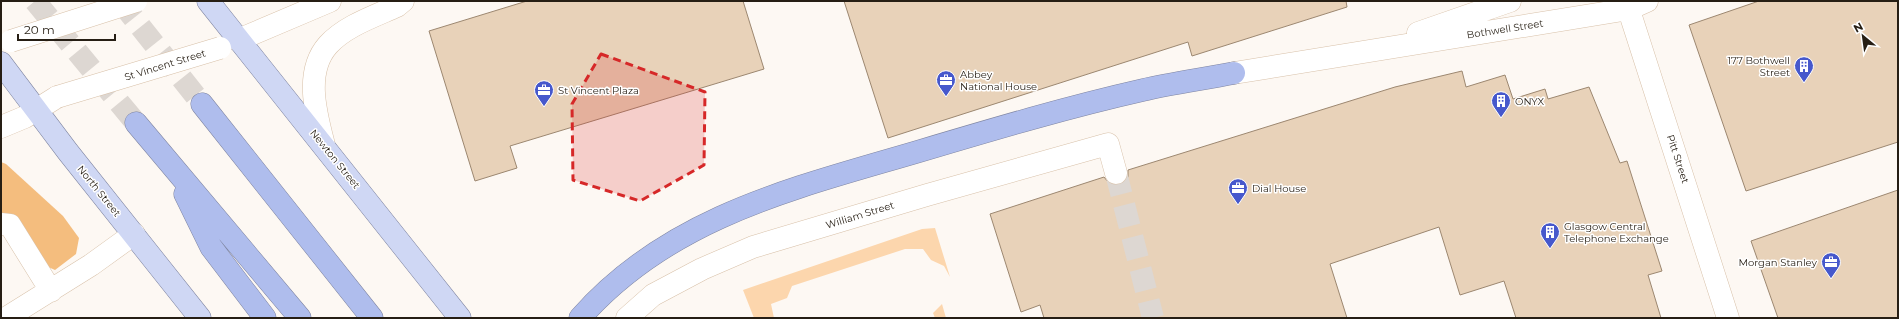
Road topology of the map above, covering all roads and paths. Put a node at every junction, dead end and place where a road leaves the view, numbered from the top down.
1 (136, 1) edge
2 (208, 1) edge
3 (330, 1) edge
4 (403, 1) edge
5 (1510, 1) edge
6 (1634, 4) edge
7 (6, 43) edge
8 (229, 44) junction
9 (1362, 52) junction
10 (1, 63) edge
11 (1234, 73) joint
12 (202, 104) tunnel mouth
13 (38, 110) junction
14 (136, 123) tunnel mouth
15 (1, 127) edge
16 (324, 145) junction
17 (170, 164) junction
18 (1116, 173) tunnel mouth
19 (1, 224) edge
20 (134, 234) junction
21 (51, 291) junction
22 (6, 318) edge
23 (200, 318) edge
24 (265, 318) edge
25 (300, 318) edge
26 (372, 318) edge
27 (460, 318) edge
28 (580, 318) edge
29 (627, 318) edge
30 (1728, 318) edge

1 - 7 street, bridge
2 - 8 main road, Newton Street
3 - 8 street, St Vincent Street
4 - 16 street
5 - 9 street, Bothwell Street
6 - 9 street, Bothwell Street
6 - 30 street, Pitt Street
8 - 13 street, St Vincent Street, bridge
8 - 16 main road, Newton Street
9 - 11 street, Bothwell Street
10 - 13 main road, North Street
11 - 28 highway
12 - 26 highway
13 - 15 street, St Vincent Street
13 - 20 main road, North Street
14 - 17 highway
16 - 27 main road, Newton Street
17 - 24 highway
17 - 25 highway
18 - 29 street, William Street
19 - 21 street
20 - 21 street
20 - 23 main road, North Street
21 - 22 street

